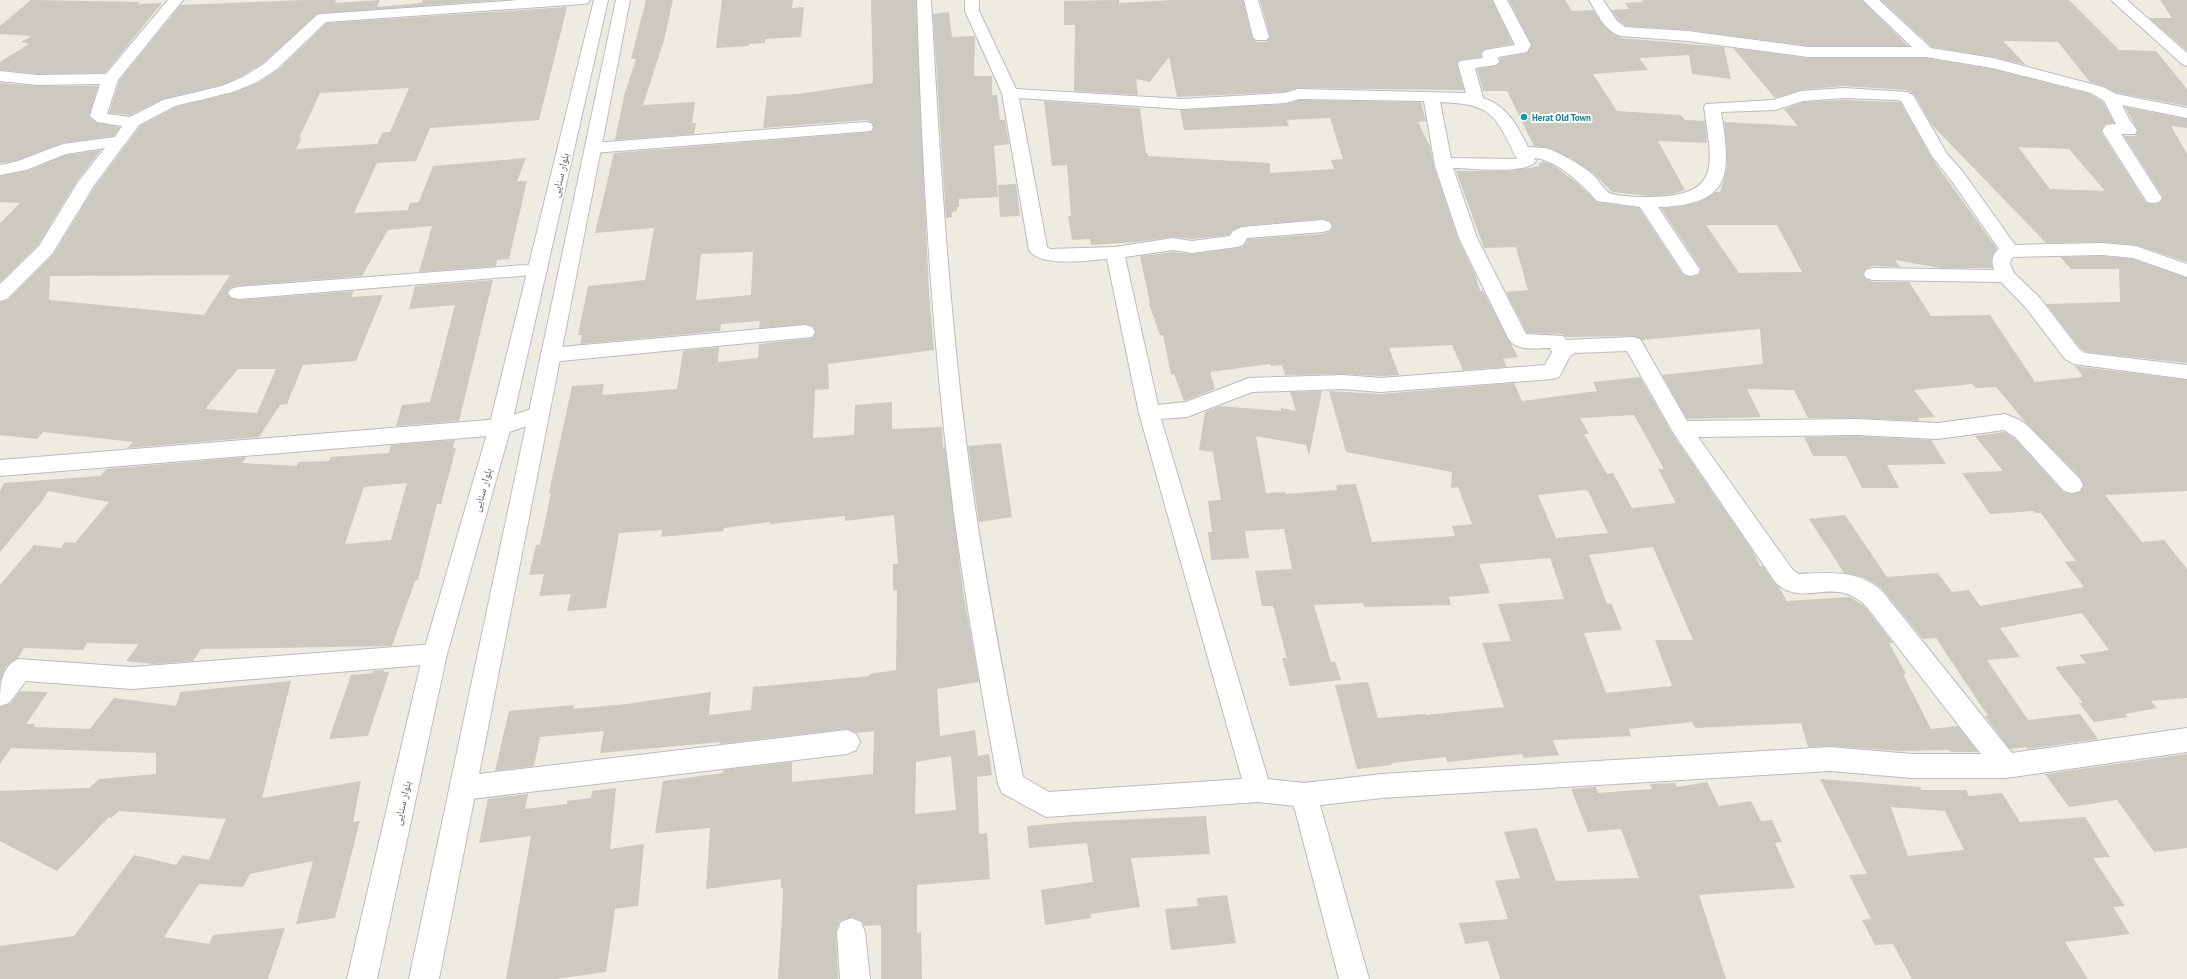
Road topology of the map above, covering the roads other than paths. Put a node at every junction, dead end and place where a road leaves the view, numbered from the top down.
1 (176, 0) edge
2 (583, 0) edge
3 (601, 0) edge
4 (623, 0) edge
5 (924, 0) edge
6 (972, 0) edge
7 (1251, 0) edge
8 (1500, 0) edge
9 (1596, 0) edge
10 (1870, 0) edge
11 (2118, 0) edge
12 (1261, 37) dead end
13 (1926, 52) junction
14 (2187, 61) edge
15 (0, 76) edge
16 (110, 79) junction
17 (1010, 93) junction
18 (1432, 97) junction
19 (2111, 98) junction
20 (1476, 100) junction
21 (2187, 113) edge
22 (133, 122) junction
23 (865, 127) dead end
24 (120, 141) junction
25 (593, 148) junction
26 (1522, 152) junction
27 (1444, 162) junction
28 (0, 170) edge
29 (2153, 198) dead end
30 (1647, 204) junction
31 (1323, 226) dead end
32 (2010, 251) junction
33 (1115, 253) junction
34 (538, 270) junction
35 (1691, 270) dead end
36 (2187, 271) edge
37 (1873, 274) dead end
38 (2006, 276) junction
39 (238, 293) dead end
40 (0, 295) edge
41 (805, 332) dead end
42 (1562, 352) junction
43 (550, 355) junction
44 (2187, 372) edge
45 (1149, 412) junction
46 (538, 416) junction
47 (500, 427) junction
48 (1681, 429) junction
49 (4, 472) edge
50 (2072, 484) dead end
51 (435, 654) junction
52 (0, 696) edge
53 (2187, 740) edge
54 (847, 742) dead end
55 (2006, 766) junction
56 (463, 788) junction
57 (1258, 790) junction
58 (1304, 795) junction
59 (851, 932) dead end
60 (362, 979) edge
61 (424, 979) edge
62 (855, 979) edge
63 (1354, 979) edge

1 - 16 street
2 - 22 street
3 - 34 street, بلوار سنایی
4 - 25 street
5 - 57 street
6 - 17 street
7 - 12 street
8 - 20 street
9 - 13 street
10 - 13 street
11 - 14 street
13 - 19 street
15 - 16 street
16 - 22 street
17 - 18 street
17 - 33 street
18 - 20 street
18 - 27 street
19 - 21 street
19 - 29 street
20 - 26 street
22 - 24 street
23 - 25 street
24 - 28 street
24 - 40 street
25 - 43 street
26 - 27 street
26 - 30 street
27 - 42 street
30 - 32 street
30 - 35 street
31 - 33 street
32 - 36 street
32 - 38 street
33 - 45 street
34 - 39 street
34 - 47 street, بلوار سنایی
37 - 38 street
38 - 44 street
41 - 43 street
42 - 45 street
42 - 48 street
43 - 46 street
45 - 57 street
46 - 47 street
46 - 56 street
47 - 49 street
47 - 51 street, بلوار سنایی
48 - 50 street
48 - 55 street
51 - 52 street
51 - 60 street, بلوار سنایی
53 - 55 street
54 - 56 street
55 - 58 street
56 - 61 street
57 - 58 street
58 - 63 street
59 - 62 street

